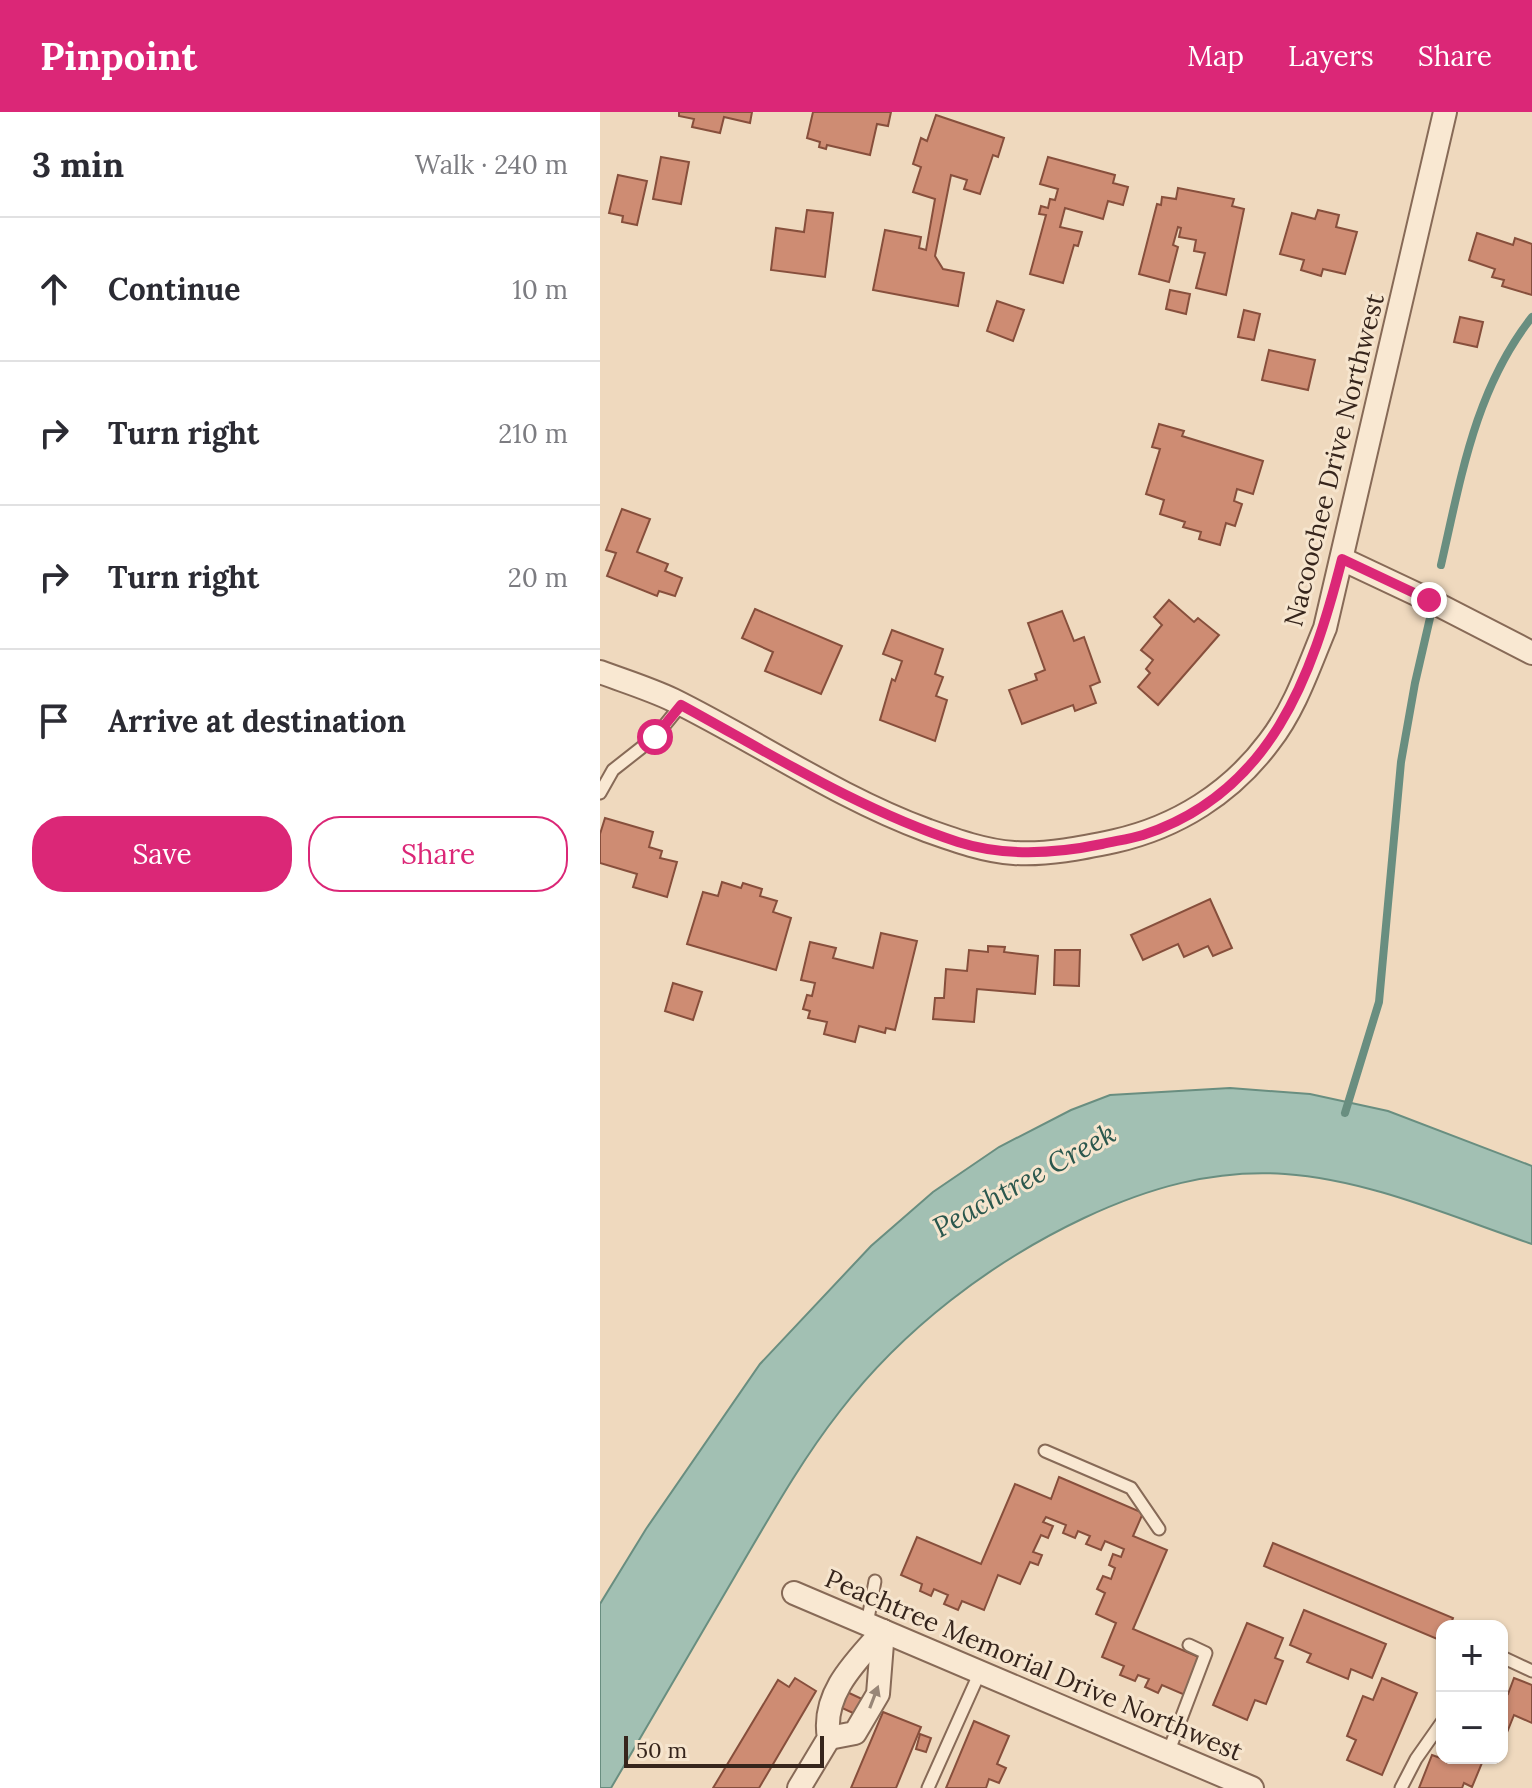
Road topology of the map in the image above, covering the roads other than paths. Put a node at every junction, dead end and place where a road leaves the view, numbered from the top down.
1 (1445, 112) edge
2 (1342, 559) junction
3 (1532, 653) edge
4 (600, 672) edge
5 (681, 705) junction
6 (600, 793) edge
7 (1045, 1451) dead end
8 (1159, 1529) dead end
9 (875, 1581) dead end
10 (794, 1593) dead end
11 (875, 1627) junction
12 (1189, 1645) dead end
13 (1508, 1660) edge
14 (1532, 1671) edge
15 (980, 1672) junction
16 (1436, 1731) edge
17 (829, 1738) junction
18 (1168, 1753) junction
19 (799, 1788) edge
20 (928, 1788) edge
21 (1252, 1788) edge
22 (1401, 1788) edge

1 - 2 street, Nacoochee Drive Northwest
2 - 3 street
2 - 5 street, Nacoochee Drive Northwest
4 - 5 street, Nacoochee Drive Northwest
5 - 6 lane
7 - 8 lane
9 - 11 lane
10 - 11 street, Peachtree Memorial Drive Northwest
11 - 15 street, Peachtree Memorial Drive Northwest
11 - 17 street
17 -> 11 street
12 - 18 lane
13 - 14 lane
15 - 18 street, Peachtree Memorial Drive Northwest
15 - 20 lane
16 - 22 lane
17 - 19 street
18 - 21 street, Peachtree Memorial Drive Northwest

